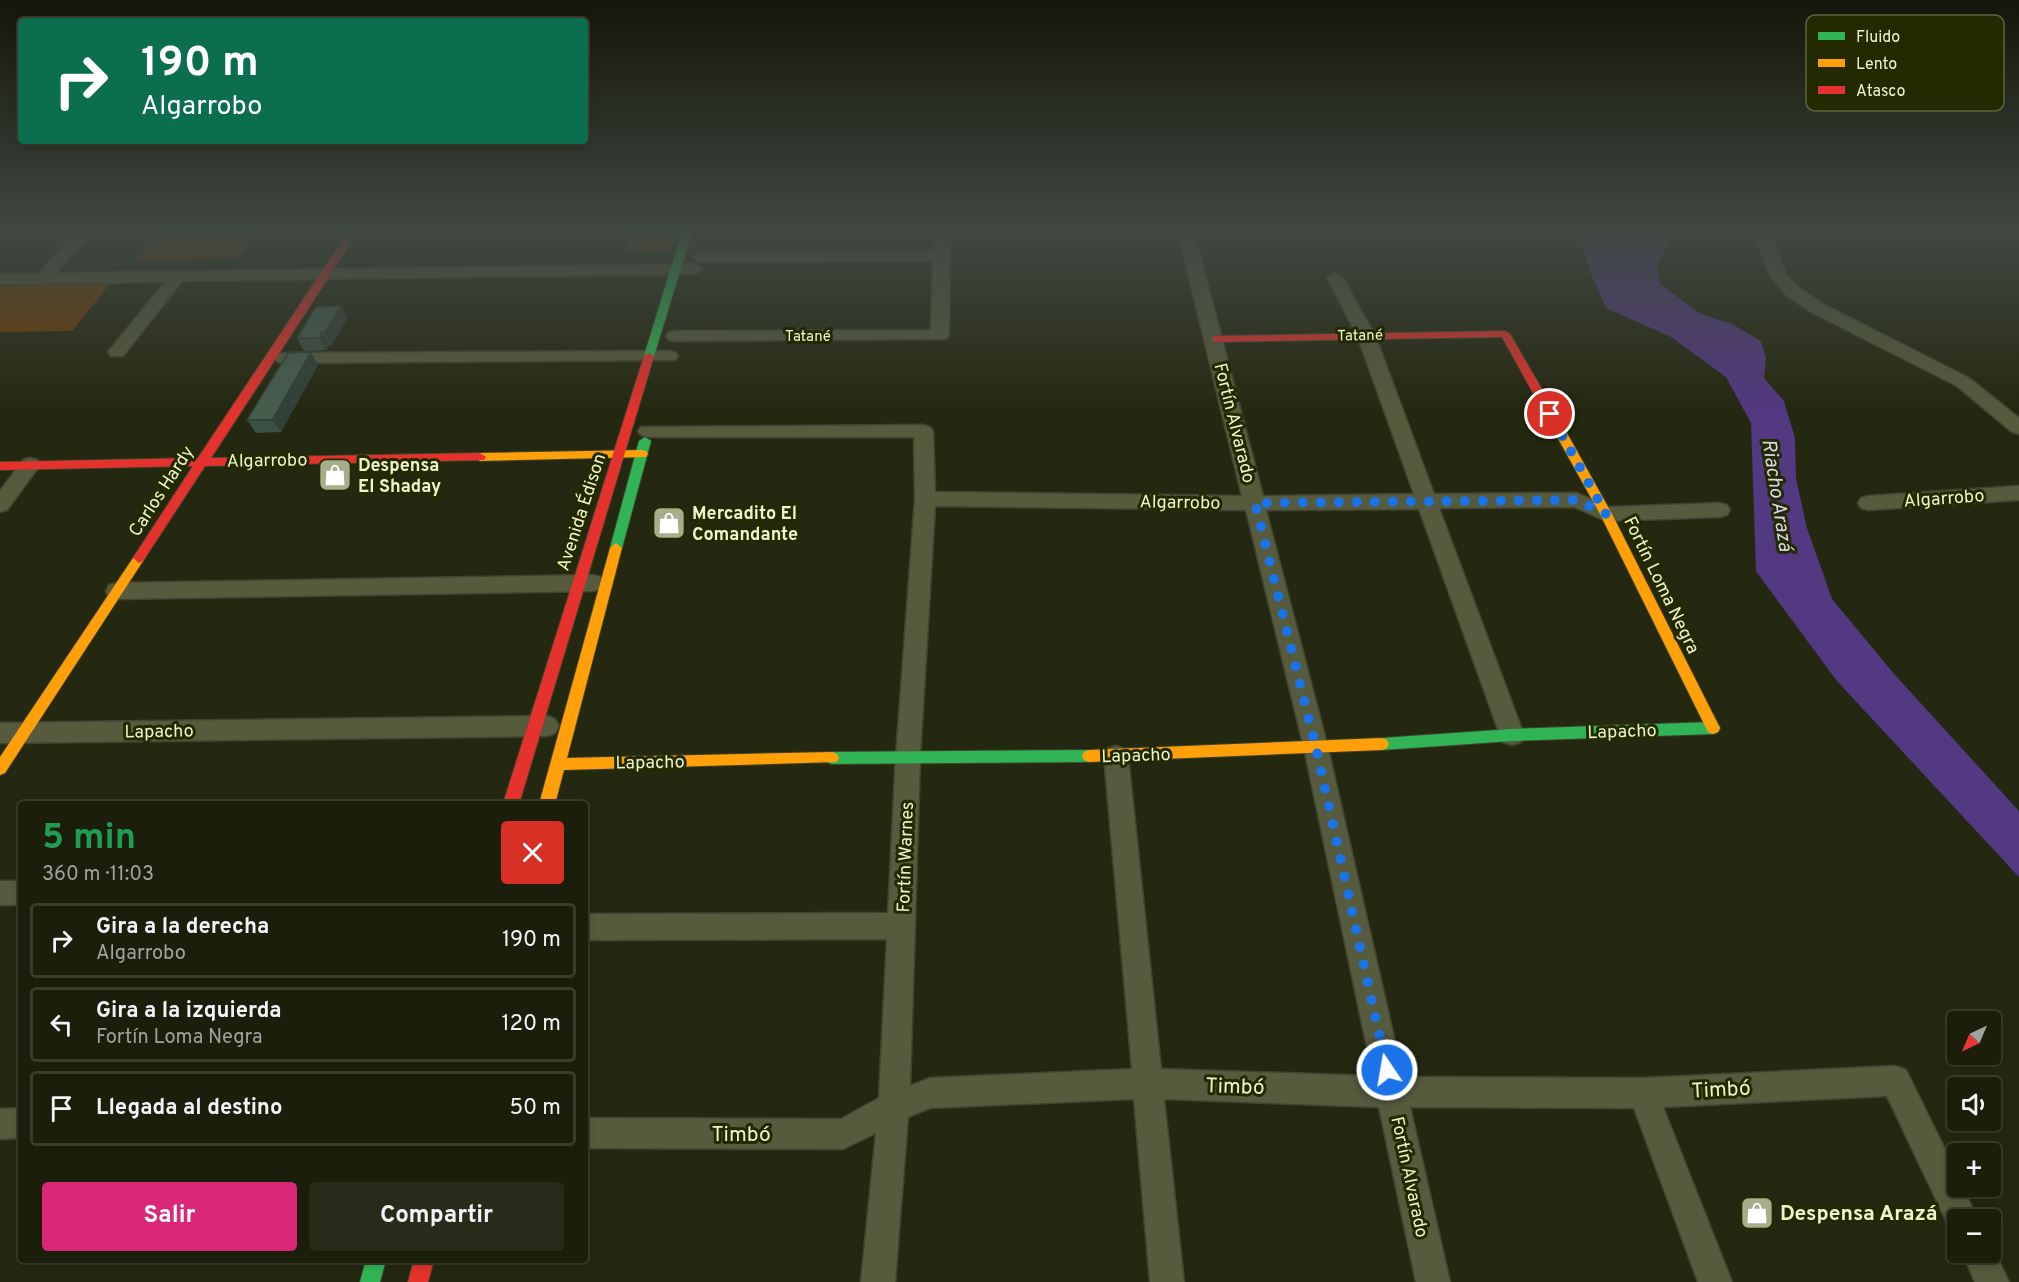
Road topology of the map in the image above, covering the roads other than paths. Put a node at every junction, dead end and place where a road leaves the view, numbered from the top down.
1 (165, 292) edge
2 (314, 292) edge
3 (668, 292) edge
4 (940, 292) edge
5 (1202, 292) edge
6 (1343, 292) edge
7 (1793, 292) edge
8 (677, 330) joint
9 (1505, 334) joint
10 (1366, 335) junction
11 (1215, 339) junction
12 (117, 351) dead end
13 (648, 356) junction
14 (270, 358) junction
15 (668, 361) joint
16 (650, 426) joint
17 (2019, 428) edge
18 (620, 454) junction
19 (642, 454) junction
20 (202, 461) junction
21 (30, 465) junction
22 (0, 466) edge
23 (2019, 493) edge
24 (925, 499) junction
25 (1427, 500) junction
26 (1255, 503) junction
27 (1868, 503) dead end
28 (0, 505) edge
29 (1720, 510) dead end
30 (1606, 514) junction
31 (577, 583) junction
32 (609, 583) junction
33 (117, 591) junction
34 (569, 726) junction
35 (533, 727) junction
36 (1713, 728) joint
37 (24, 732) junction
38 (0, 733) edge
39 (1512, 735) junction
40 (1316, 748) junction
41 (908, 756) junction
42 (1116, 756) junction
43 (559, 764) junction
44 (0, 769) edge
45 (512, 801) edge
46 (548, 801) edge
47 (0, 893) edge
48 (18, 893) edge
49 (902, 926) junction
50 (588, 927) edge
51 (1148, 1083) junction
52 (1392, 1092) junction
53 (1643, 1093) junction
54 (894, 1107) junction
55 (18, 1123) edge
56 (0, 1124) edge
57 (588, 1133) edge
58 (1957, 1209) edge
59 (375, 1263) edge
60 (423, 1263) edge
61 (1983, 1263) edge
62 (370, 1282) edge
63 (418, 1282) edge
64 (878, 1282) edge
65 (1167, 1282) edge
66 (1433, 1282) edge
67 (1715, 1282) edge
68 (1992, 1282) edge

1 - 12 street
2 - 14 street, Carlos Hardy
3 - 13 street, Avenida Édison
4 - 8 street, Tatané
5 - 11 street, Fortín Alvarado
6 - 10 street
7 - 17 street
8 - 15 street
9 - 10 street, Tatané
9 - 30 street, Fortín Loma Negra
10 - 11 street, Tatané
10 - 25 street
11 - 26 street, Fortín Alvarado
13 - 14 street
13 - 15 street
13 - 18 street, Avenida Édison
14 - 20 street, Carlos Hardy
16 - 19 street
16 - 24 street, Fortín Warnes
18 - 19 street, Algarrobo
18 - 20 street, Algarrobo
18 - 31 street, Avenida Édison
19 - 32 street
20 - 21 street, Algarrobo
20 - 33 street, Carlos Hardy
21 - 22 street, Algarrobo
21 - 28 street
23 - 27 street, Algarrobo
24 - 26 street, Algarrobo
24 - 41 street, Fortín Warnes
25 - 26 street, Algarrobo
25 - 30 street, Algarrobo
25 - 39 street
26 - 40 street, Fortín Alvarado
29 - 30 street, Algarrobo
30 - 36 street, Fortín Loma Negra
31 - 32 street
31 - 33 street
31 - 35 street, Avenida Édison
32 - 34 street
33 - 37 street, Carlos Hardy
34 - 35 street, Lapacho
34 - 43 street
35 - 37 street, Lapacho
35 - 45 street, Avenida Édison
36 - 39 street, Lapacho
37 - 38 street, Lapacho
37 - 44 street, Carlos Hardy
39 - 40 street, Lapacho
40 - 42 street, Lapacho
40 - 52 street, Fortín Alvarado
41 - 42 street, Lapacho
41 - 43 street, Lapacho
41 - 49 street, Fortín Warnes
42 - 51 street
43 - 46 street
47 - 48 street
49 - 50 street
49 - 54 street, Fortín Warnes
51 - 52 street, Timbó
51 - 54 street, Timbó
51 - 65 street
52 - 53 street, Timbó
52 - 66 street, Fortín Alvarado
53 - 58 street, Timbó
53 - 67 street
54 - 57 street, Timbó
54 - 64 street, Fortín Warnes
55 - 56 street
59 - 62 street
60 - 63 street
61 - 68 street

